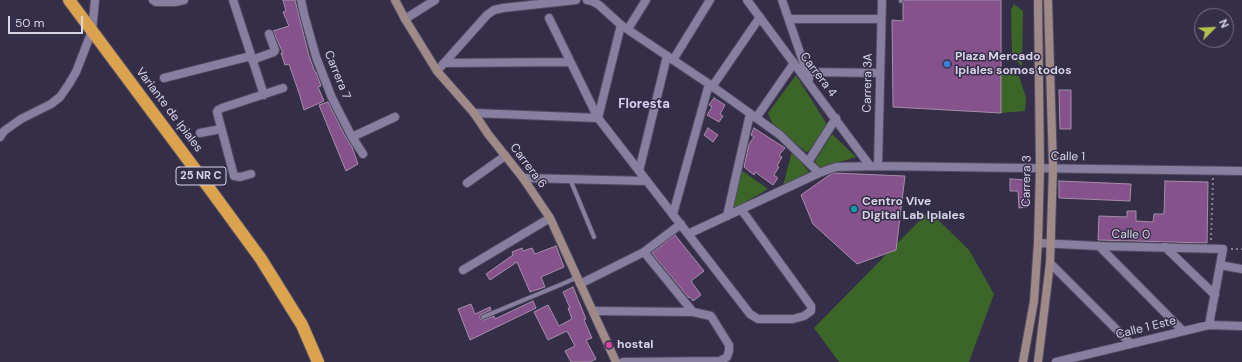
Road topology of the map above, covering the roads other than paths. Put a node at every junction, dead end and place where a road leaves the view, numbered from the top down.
1 (69, 0) edge
2 (94, 0) edge
3 (153, 0) edge
4 (184, 0) edge
5 (233, 0) edge
6 (301, 0) edge
7 (395, 0) edge
8 (435, 0) edge
9 (576, 0) edge
10 (587, 0) edge
11 (646, 0) edge
12 (710, 0) edge
13 (747, 0) edge
14 (782, 0) edge
15 (882, 0) edge
16 (1038, 0) edge
17 (1048, 0) edge
18 (760, 17) junction
19 (549, 18) dead end
20 (405, 19) junction
21 (881, 19) junction
22 (789, 20) junction
23 (624, 27) junction
24 (92, 31) junction
25 (269, 34) dead end
26 (252, 58) junction
27 (670, 58) junction
28 (570, 62) junction
29 (444, 63) junction
30 (794, 63) junction
31 (437, 71) junction
32 (806, 72) junction
33 (880, 73) junction
34 (164, 78) dead end
35 (711, 85) junction
36 (811, 86) junction
37 (283, 88) dead end
38 (264, 95) junction
39 (474, 113) junction
40 (753, 116) junction
41 (395, 117) dead end
42 (598, 118) junction
43 (836, 118) junction
44 (221, 129) junction
45 (200, 133) dead end
46 (0, 137) edge
47 (352, 137) junction
48 (363, 154) dead end
49 (505, 156) junction
50 (808, 162) junction
51 (874, 166) junction
52 (1040, 168) junction
53 (1053, 168) junction
54 (639, 171) junction
55 (1242, 172) edge
56 (819, 173) junction
57 (251, 174) dead end
58 (522, 178) junction
59 (570, 179) junction
60 (647, 181) junction
61 (467, 183) dead end
62 (741, 209) junction
63 (673, 214) junction
64 (727, 216) junction
65 (550, 218) junction
66 (681, 224) junction
67 (688, 234) junction
68 (594, 237) dead end
69 (1038, 243) junction
70 (1050, 244) junction
71 (1099, 246) junction
72 (1164, 247) junction
73 (644, 252) junction
74 (1050, 262) junction
75 (1220, 265) junction
76 (1242, 269) edge
77 (463, 270) dead end
78 (579, 280) junction
79 (1215, 295) junction
80 (594, 311) junction
81 (693, 312) junction
82 (483, 317) dead end
83 (1209, 325) junction
84 (1242, 326) edge
85 (1183, 331) junction
86 (1131, 344) junction
87 (318, 362) edge
88 (616, 362) edge
89 (623, 362) edge
90 (1023, 362) edge
91 (1038, 362) edge
92 (1056, 362) edge

1 - 24 highway, Variante de Ipiales / 25 NR C
2 - 24 street
3 - 4 street
5 - 26 street
6 - 47 street, Carrera 7
7 - 20 street, Carrera 6
8 - 20 street
9 - 29 street
10 - 23 street
11 - 23 street
12 - 27 street
13 - 18 street, Carrera 4
14 - 22 street
15 - 21 street, Carrera 3A
16 - 52 street, Carrera 3
17 - 53 street, Carrera 3
18 - 30 street, Carrera 4
18 - 35 street
19 - 28 street
20 - 31 street, Carrera 6
21 - 22 street
21 - 33 street, Carrera 3A
22 - 32 street
23 - 27 street
23 - 42 street
24 - 46 street
24 - 87 highway, Variante de Ipiales / 25 NR C
25 - 26 street
26 - 34 street
26 - 38 street
27 - 35 street
27 - 54 street
28 - 29 street
28 - 42 street
29 - 31 street
30 - 36 street, Carrera 4
30 - 40 street
31 - 39 street, Carrera 6
32 - 33 street
32 - 36 street
33 - 51 street, Carrera 3A
35 - 40 street
35 - 63 street
36 - 43 street, Carrera 4
37 - 38 street
38 - 44 street
39 - 42 street
39 - 49 street, Carrera 6
40 - 50 street
40 - 64 street
41 - 47 street
42 - 54 street
43 - 50 street
43 - 51 street, Carrera 4
44 - 45 street
44 - 57 street
47 - 48 street, Carrera 7
49 - 58 street, Carrera 6
49 - 61 street
50 - 56 street
51 - 52 street, Calle 1
51 - 56 street, Calle 1
52 - 53 street, Calle 1
52 - 69 street, Carrera 3
53 - 55 street, Calle 1
53 - 70 street, Carrera 3
54 - 60 street
56 - 62 street, Calle 1
58 - 59 street
58 - 65 street, Carrera 6
59 - 60 street
59 - 68 lane
60 - 63 street
62 - 64 street, Calle 1
62 - 67 street
63 - 66 street
64 - 67 street, Calle 1
65 - 77 street
65 - 78 street, Carrera 6
66 - 67 street
66 - 73 street
69 - 70 street, Calle 0
69 - 90 street, Carrera 3
70 - 71 street, Calle 0
70 - 74 street, Carrera 3
71 - 72 street, Calle 0
71 - 85 street
72 - 75 street, Calle 0
72 - 79 street
73 - 78 street
73 - 81 street
74 - 86 street
74 - 91 street, Carrera 3
75 - 76 street
75 - 79 street
78 - 80 street, Carrera 6
78 - 82 lane
79 - 83 street
80 - 81 street
80 - 88 street, Carrera 6
81 - 89 street
83 - 84 street, Calle 1 Este
83 - 85 street, Calle 1 Este
85 - 86 street, Calle 1 Este
86 - 92 street, Calle 1 Este

